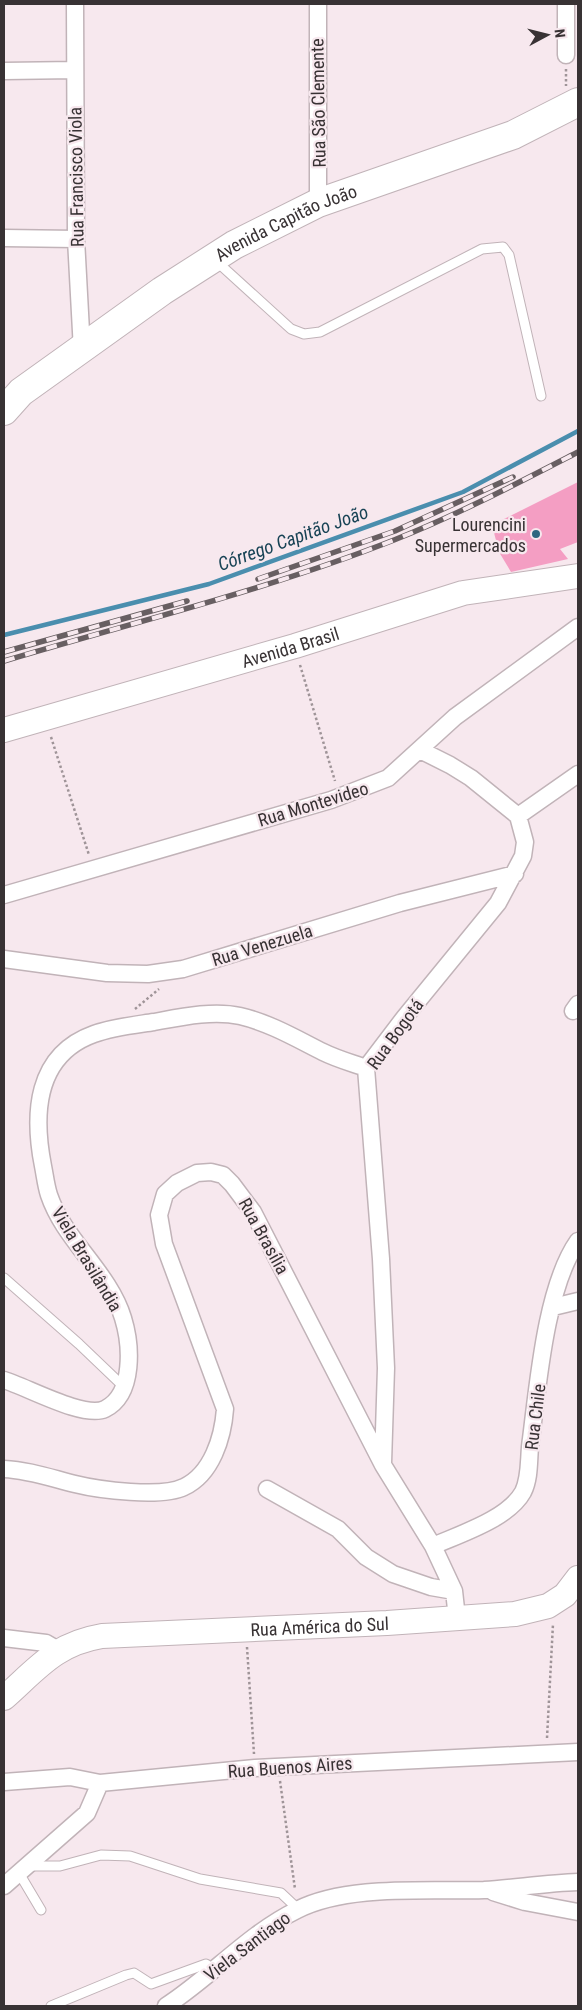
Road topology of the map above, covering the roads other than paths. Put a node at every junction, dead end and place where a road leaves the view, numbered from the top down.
1 (75, 4) edge
2 (318, 4) edge
3 (566, 4) edge
4 (566, 55) road end
5 (75, 70) junction
6 (4, 71) edge
7 (572, 105) edge
8 (318, 203) junction
9 (4, 238) edge
10 (76, 238) junction
11 (213, 259) junction
12 (82, 350) junction
13 (541, 396) dead end
14 (9, 400) edge
15 (578, 576) edge
16 (578, 627) edge
17 (4, 730) edge
18 (420, 750) junction
19 (578, 774) edge
20 (518, 816) junction
21 (515, 874) junction
22 (4, 894) edge
23 (5, 959) edge
24 (366, 1068) junction
25 (578, 1241) edge
26 (4, 1278) edge
27 (578, 1301) edge
28 (553, 1307) junction
29 (4, 1380) edge
30 (124, 1387) junction
31 (383, 1464) junction
32 (4, 1469) edge
33 (267, 1488) dead end
34 (433, 1546) junction
35 (454, 1591) junction
36 (569, 1595) edge
37 (457, 1618) junction
38 (4, 1638) edge
39 (58, 1650) junction
40 (4, 1698) edge
41 (578, 1752) edge
42 (4, 1782) edge
43 (100, 1783) junction
44 (23, 1869) junction
45 (578, 1882) edge
46 (4, 1886) edge
47 (483, 1890) junction
48 (298, 1909) junction
49 (41, 1910) dead end
50 (578, 1912) edge
51 (214, 1969) junction
52 (51, 2006) edge
53 (166, 2006) edge

1 - 5 street, Rua Francisco Viola
2 - 8 street, Rua São Clemente
3 - 4 street
5 - 6 street
5 - 10 street, Rua Francisco Viola
7 - 8 highway, Avenida Capitão João
8 - 11 highway, Avenida Capitão João
9 - 10 street
10 - 12 street, Rua Francisco Viola
11 - 12 highway, Avenida Capitão João
11 - 13 lane
12 - 14 highway, Avenida Capitão João
15 - 17 main road, Avenida Brasil
16 - 18 street, Rua Montevideo
18 - 20 street
18 - 22 street, Rua Montevideo
19 - 20 street
20 - 21 street, Rua Bogotá
21 - 23 street, Rua Venezuela
21 - 24 street, Rua Bogotá
24 - 30 street, Viela Brasilândia
24 - 31 street, Rua Bogotá
25 - 28 street, Rua Chile
26 - 30 lane
27 - 28 street
28 - 34 street, Rua Chile
29 - 30 street
31 - 32 street, Rua Brasília
31 - 34 street, Rua Brasília
33 - 35 street
34 - 35 street, Rua Brasília
35 - 37 street, Rua Brasília
36 - 37 main road, Rua América do Sul
37 - 39 main road, Rua América do Sul
38 - 39 street
39 - 40 main road, Rua América do Sul
41 - 43 street, Rua Buenos Aires
42 - 43 street, Rua Buenos Aires
43 - 44 street
44 - 46 street
44 - 48 lane
44 - 49 lane
45 - 47 street, Viela Santiago
47 - 48 street, Viela Santiago
47 - 50 street, Viela Santiago
48 - 51 street, Viela Santiago
51 - 52 lane
51 - 53 street, Viela Santiago

